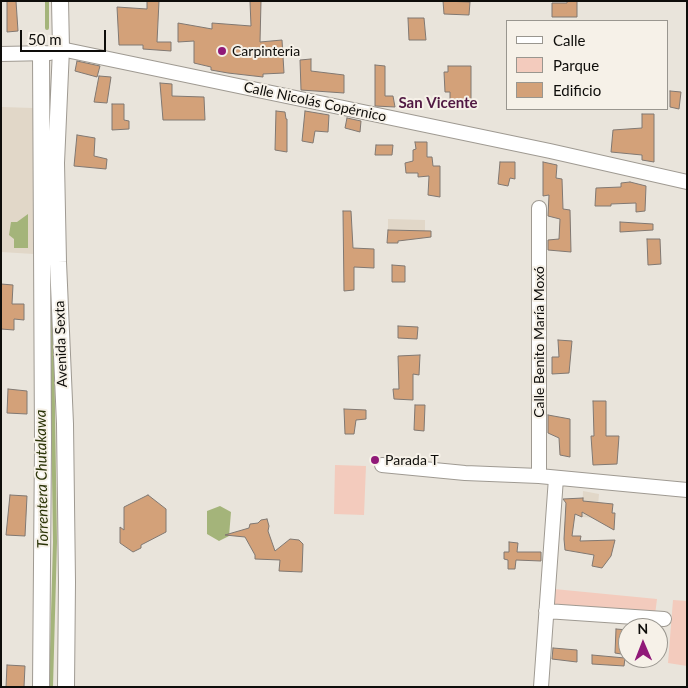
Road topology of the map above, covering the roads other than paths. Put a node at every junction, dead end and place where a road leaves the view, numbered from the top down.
1 (60, 1) edge
2 (51, 52) junction
3 (1, 54) edge
4 (687, 182) edge
5 (539, 208) dead end
6 (51, 262) junction
7 (382, 465) dead end
8 (539, 476) junction
9 (556, 478) junction
10 (687, 490) edge
11 (546, 611) junction
12 (638, 618) edge
13 (41, 687) edge
14 (66, 687) edge
15 (541, 687) edge

1 - 2 street, Avenida Sexta
2 - 3 street, Calle Nicolás Copérnico
2 - 4 street, Calle Nicolás Copérnico
2 - 6 street, Avenida Sexta
5 - 8 street, Calle Benito María Moxó
6 - 13 street, Avenida Sexta
6 - 14 street, Avenida Sexta
7 - 8 street
8 - 9 street
9 - 10 street
9 - 11 street
11 - 12 street
11 - 15 street

